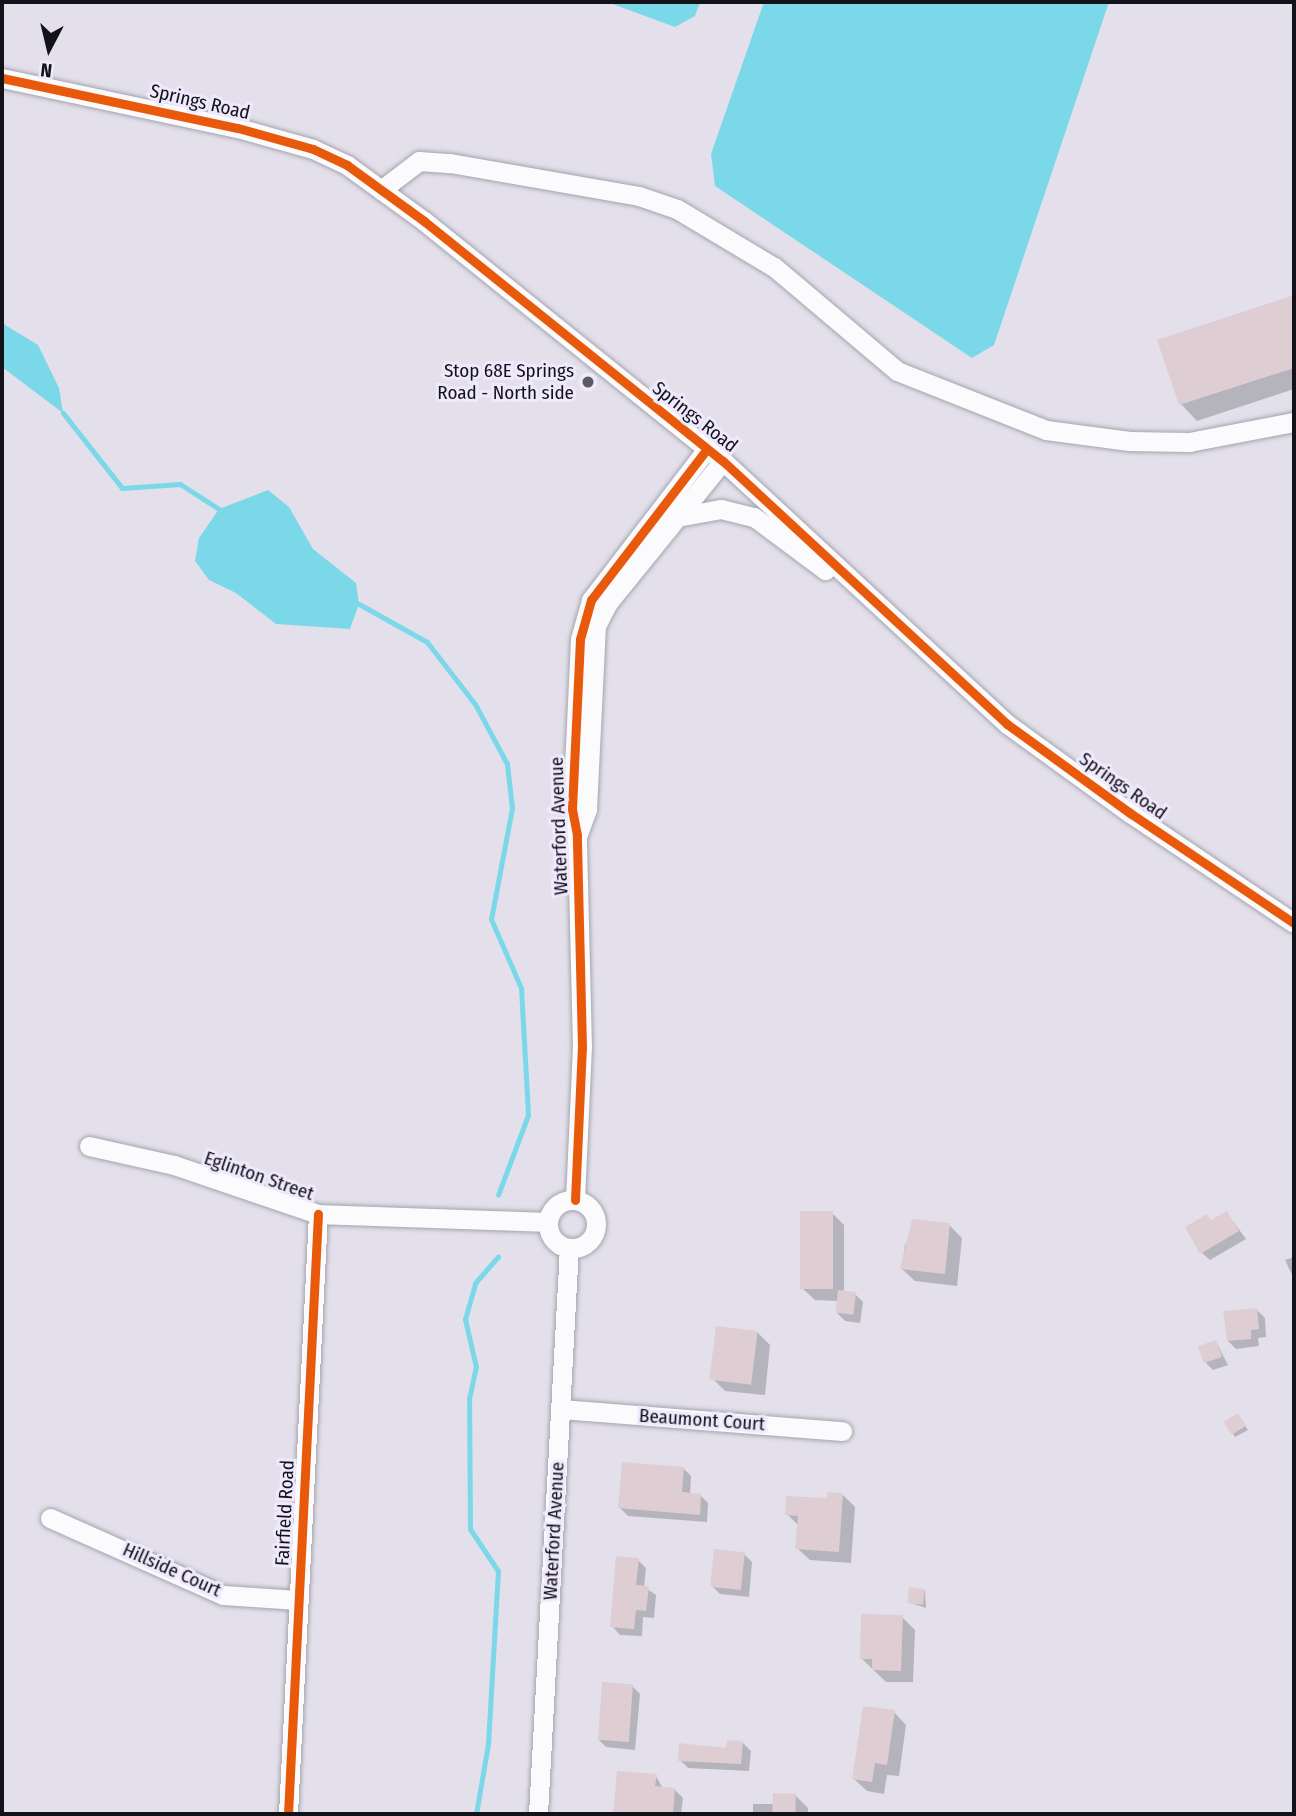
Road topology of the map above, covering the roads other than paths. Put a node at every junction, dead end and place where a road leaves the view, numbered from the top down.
1 (2, 79) edge
2 (381, 190) junction
3 (1294, 422) edge
4 (715, 455) junction
5 (677, 517) junction
6 (1007, 724) junction
7 (577, 835) junction
8 (1294, 923) edge
9 (89, 1146) dead end
10 (575, 1200) junction
11 (318, 1214) junction
12 (548, 1222) junction
13 (569, 1248) junction
14 (561, 1409) junction
15 (842, 1431) dead end
16 (50, 1518) dead end
17 (298, 1600) junction
18 (288, 1814) edge
19 (538, 1814) edge

1 - 2 street, Springs Road
2 - 3 street
2 - 4 street, Springs Road
4 - 5 street, Waterford Avenue
4 - 6 street, Springs Road
4 - 7 street, Waterford Avenue
5 - 6 street
5 - 7 street, Waterford Avenue
6 - 8 street, Springs Road
7 - 10 street, Waterford Avenue
9 - 11 street, Eglinton Street
10 - 12 street
10 - 13 street
11 - 12 street, Eglinton Street
11 - 17 street, Fairfield Road
12 - 13 street
13 - 14 street, Waterford Avenue
14 - 15 street, Beaumont Court
14 - 19 street, Waterford Avenue
16 - 17 street, Hillside Court
17 - 18 street, Fairfield Road

